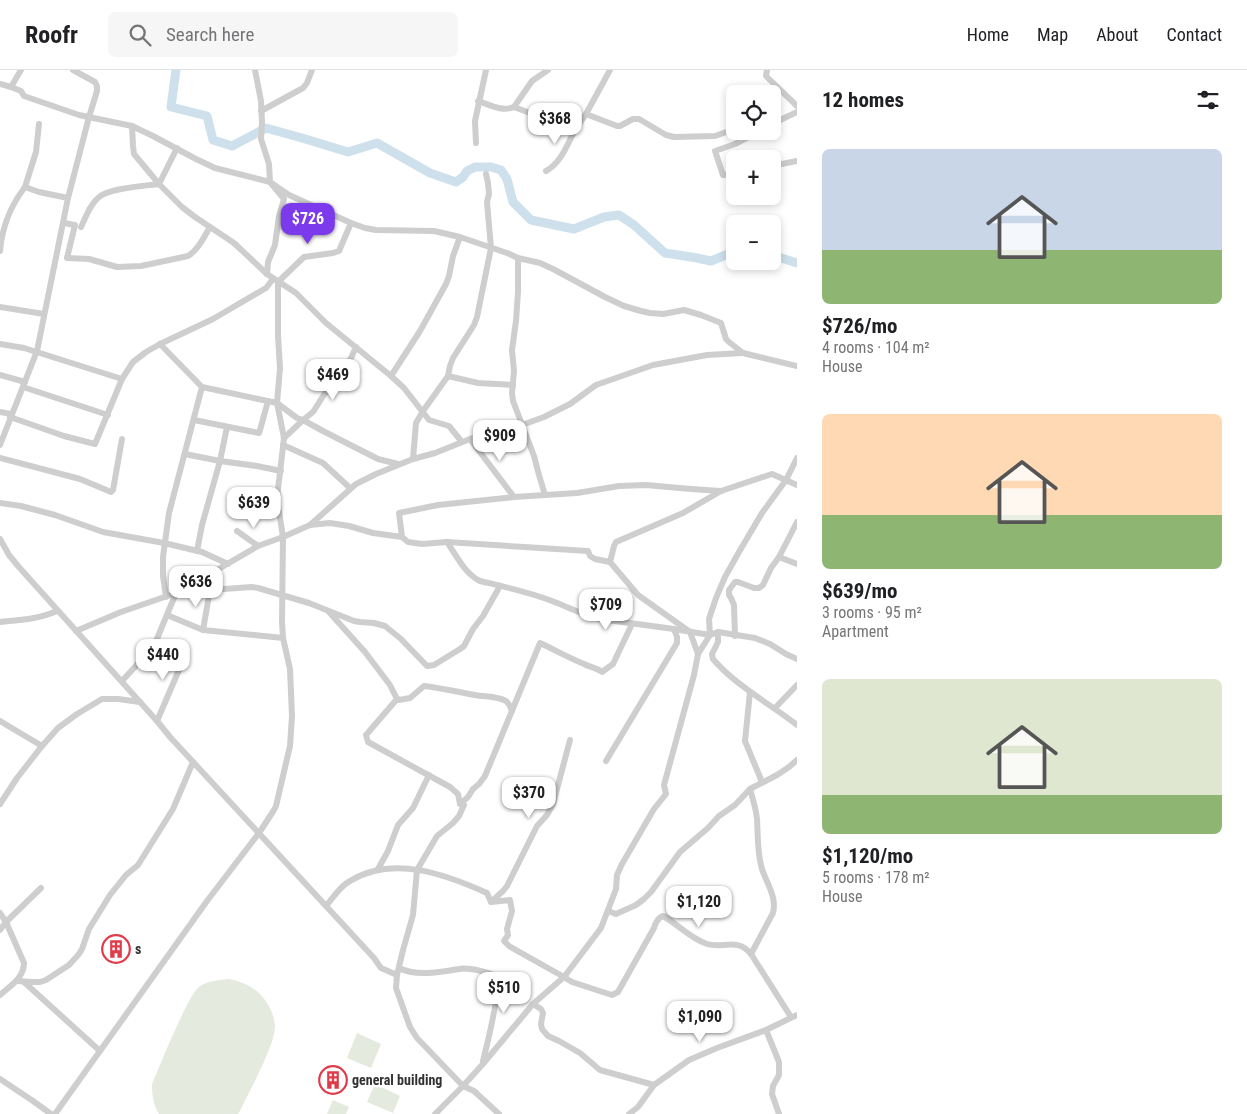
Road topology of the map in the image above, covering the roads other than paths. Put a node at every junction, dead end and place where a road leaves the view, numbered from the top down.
1 (21, 70) edge
2 (73, 70) edge
3 (255, 70) edge
4 (312, 70) edge
5 (486, 70) edge
6 (548, 70) edge
7 (609, 70) edge
8 (767, 70) edge
9 (0, 84) edge
10 (11, 87) junction
11 (478, 101) junction
12 (797, 106) edge
13 (514, 107) junction
14 (261, 111) junction
15 (797, 112) edge
16 (586, 114) junction
17 (89, 117) junction
18 (781, 120) edge
19 (39, 124) dead end
20 (132, 126) junction
21 (575, 130) junction
22 (726, 132) edge
23 (743, 140) edge
24 (476, 143) dead end
25 (177, 148) junction
26 (797, 161) edge
27 (781, 164) edge
28 (546, 171) dead end
29 (486, 174) dead end
30 (726, 175) edge
31 (270, 182) junction
32 (160, 184) junction
33 (25, 187) junction
34 (68, 198) junction
35 (64, 223) junction
36 (351, 223) junction
37 (81, 227) dead end
38 (210, 227) junction
39 (460, 237) junction
40 (491, 248) junction
41 (0, 251) edge
42 (518, 258) junction
43 (267, 274) junction
44 (276, 280) junction
45 (0, 307) edge
46 (44, 314) junction
47 (0, 344) edge
48 (160, 344) junction
49 (356, 347) junction
50 (37, 352) junction
51 (744, 353) junction
52 (797, 366) edge
53 (0, 375) edge
54 (391, 376) junction
55 (448, 376) junction
56 (122, 379) junction
57 (24, 384) junction
58 (512, 385) junction
59 (202, 387) junction
60 (268, 402) junction
61 (277, 403) junction
62 (422, 411) junction
63 (0, 412) edge
64 (108, 415) junction
65 (11, 416) junction
66 (194, 420) junction
67 (303, 420) junction
68 (522, 425) junction
69 (227, 426) junction
70 (122, 439) dead end
71 (470, 439) junction
72 (284, 442) junction
73 (462, 442) junction
74 (0, 445) edge
75 (185, 454) junction
76 (0, 458) edge
77 (797, 458) edge
78 (413, 459) junction
79 (220, 461) junction
80 (399, 465) junction
81 (281, 471) junction
82 (786, 480) junction
83 (797, 485) edge
84 (350, 488) junction
85 (721, 491) junction
86 (545, 495) junction
87 (514, 497) junction
88 (0, 503) edge
89 (797, 522) edge
90 (310, 524) junction
91 (237, 531) dead end
92 (795, 532) edge
93 (283, 537) junction
94 (402, 537) junction
95 (0, 539) edge
96 (447, 542) junction
97 (164, 543) junction
98 (258, 546) junction
99 (197, 551) junction
100 (779, 557) junction
101 (610, 562) junction
102 (228, 564) junction
103 (797, 564) edge
104 (500, 586) junction
105 (185, 588) junction
106 (210, 590) junction
107 (176, 593) junction
108 (282, 595) junction
109 (166, 597) junction
110 (57, 611) junction
111 (328, 612) junction
112 (167, 616) junction
113 (0, 622) edge
114 (632, 624) junction
115 (674, 628) junction
116 (203, 630) junction
117 (76, 631) junction
118 (690, 632) junction
119 (718, 632) junction
120 (710, 635) junction
121 (735, 636) junction
122 (283, 638) junction
123 (154, 646) junction
124 (698, 654) junction
125 (797, 659) edge
126 (122, 681) junction
127 (797, 685) edge
128 (750, 692) junction
129 (397, 699) junction
130 (140, 702) junction
131 (775, 708) junction
132 (512, 712) junction
133 (0, 721) edge
134 (157, 721) junction
135 (797, 725) edge
136 (570, 740) dead end
137 (42, 746) junction
138 (797, 760) edge
139 (606, 761) dead end
140 (193, 762) junction
141 (429, 775) junction
142 (762, 782) junction
143 (750, 789) junction
144 (0, 804) edge
145 (460, 804) junction
146 (258, 833) junction
147 (378, 869) junction
148 (417, 870) junction
149 (41, 888) dead end
150 (491, 902) junction
151 (326, 906) junction
152 (608, 911) junction
153 (0, 913) edge
154 (6, 922) junction
155 (0, 930) edge
156 (751, 954) junction
157 (398, 972) junction
158 (564, 977) junction
159 (21, 982) junction
160 (0, 995) edge
161 (532, 1004) junction
162 (794, 1016) edge
163 (766, 1030) junction
164 (100, 1051) junction
165 (482, 1065) junction
166 (0, 1079) edge
167 (654, 1085) junction
168 (463, 1086) junction
169 (631, 1113) edge
170 (53, 1114) edge
171 (435, 1114) edge
172 (499, 1114) edge
173 (641, 1114) edge
174 (779, 1114) edge

1 - 10 street
2 - 17 street
3 - 14 street
4 - 14 street
5 - 11 street
6 - 13 street
7 - 16 street
8 - 12 street
9 - 10 street
10 - 17 street
11 - 13 street
11 - 24 street
13 - 21 street
14 - 31 street
15 - 18 street
16 - 21 street
16 - 22 street
17 - 20 street
17 - 34 street
19 - 33 street
20 - 25 street
20 - 32 street
21 - 28 street
23 - 30 street
25 - 31 street
25 - 32 street
26 - 27 street
29 - 40 street
31 - 36 street
31 - 43 street
32 - 37 street
32 - 38 street
33 - 34 street
33 - 41 street
34 - 35 street
35 - 38 street
35 - 46 street
36 - 39 street
36 - 44 street
38 - 43 street
39 - 40 street
39 - 54 street
40 - 42 street
40 - 55 street
42 - 51 street
42 - 58 street
43 - 44 street
44 - 48 street
44 - 49 street
44 - 61 street
45 - 46 street
46 - 50 street
47 - 50 street
48 - 56 street
48 - 59 street
49 - 54 street
49 - 67 street
50 - 56 street
50 - 57 street
51 - 52 street
51 - 68 street
53 - 57 street
54 - 62 street
55 - 58 street
55 - 62 street
56 - 64 street
57 - 64 street
57 - 65 street
58 - 68 street
59 - 60 street
59 - 66 street
60 - 61 street
60 - 69 street
61 - 67 street
61 - 72 street
62 - 73 street
62 - 78 street
63 - 65 street
64 - 65 street
65 - 74 street
66 - 69 street
66 - 75 street
67 - 72 street
67 - 80 street
68 - 71 street
68 - 86 street
69 - 79 street
70 - 76 street
71 - 73 street
71 - 87 street
72 - 81 street
72 - 84 street
73 - 78 street
75 - 79 street
75 - 97 street
77 - 82 street
78 - 80 street
79 - 81 street
79 - 99 street
80 - 84 street
81 - 93 street
82 - 83 street
82 - 85 street
82 - 120 street
84 - 90 street
85 - 86 street
85 - 101 street
86 - 87 street
87 - 94 street
88 - 97 street
89 - 92 street
90 - 93 street
90 - 94 street
91 - 98 street
92 - 100 street
93 - 98 street
93 - 108 street
94 - 96 street
95 - 110 street
96 - 101 street
96 - 104 street
97 - 99 street
97 - 109 street
98 - 102 street
99 - 102 street
100 - 103 street
100 - 121 street
101 - 118 street
102 - 105 street
104 - 111 street
104 - 114 street
105 - 106 street
105 - 107 street
106 - 108 street
106 - 116 street
107 - 109 street
107 - 112 street
108 - 111 street
108 - 122 street
109 - 117 street
110 - 113 street
110 - 117 street
111 - 129 street
112 - 116 street
112 - 123 street
114 - 115 street
114 - 132 street
115 - 118 street
115 - 139 street
116 - 122 street
117 - 126 street
118 - 120 street
118 - 124 street
119 - 120 street
119 - 121 street
119 - 128 street
120 - 124 street
121 - 125 street
122 - 146 street
123 - 126 street
123 - 134 street
124 - 152 street
126 - 130 street
127 - 131 street
128 - 131 street
128 - 142 street
129 - 132 street
129 - 141 street
130 - 134 street
130 - 137 street
131 - 135 street
132 - 145 street
133 - 137 street
134 - 140 street
136 - 150 street
137 - 144 street
138 - 142 street
140 - 146 street
140 - 159 street
141 - 145 street
141 - 147 street
142 - 143 street
143 - 152 street
143 - 156 street
145 - 148 street
146 - 151 street
146 - 164 street
147 - 148 street
147 - 151 street
148 - 150 street
148 - 157 street
149 - 154 street
150 - 158 street
151 - 157 street
152 - 158 street
153 - 154 street
154 - 155 street
154 - 159 street
156 - 158 street
156 - 162 street
157 - 165 street
157 - 168 street
158 - 161 street
159 - 160 street
159 - 164 street
161 - 165 street
161 - 167 street
162 - 163 street
163 - 167 street
163 - 174 street
164 - 170 street
165 - 168 street
166 - 170 street
167 - 169 street
168 - 171 street
168 - 172 street
169 - 173 street

